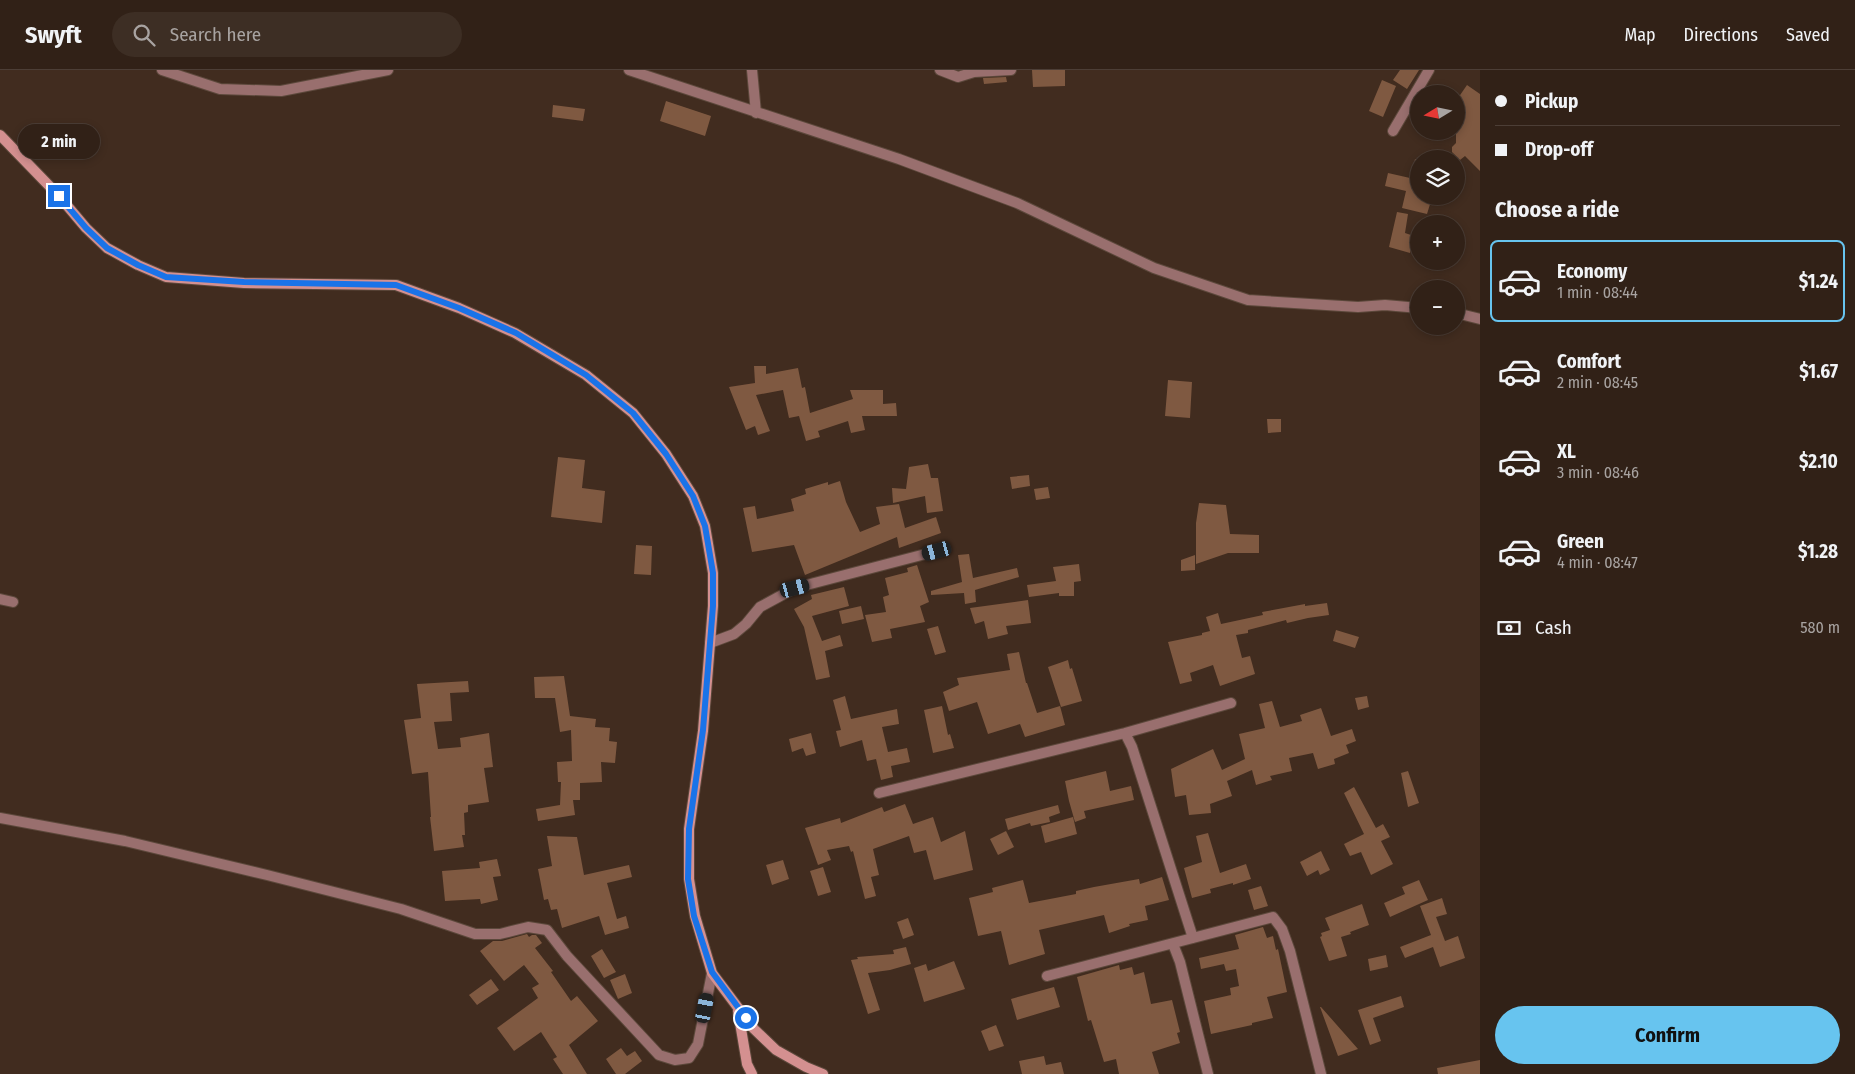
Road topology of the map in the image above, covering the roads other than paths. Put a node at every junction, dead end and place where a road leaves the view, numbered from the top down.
1 (162, 70) edge
2 (388, 70) edge
3 (629, 70) edge
4 (752, 70) edge
5 (940, 70) edge
6 (1011, 70) edge
7 (1429, 70) edge
8 (756, 113) junction
9 (1393, 131) dead end
10 (0, 135) edge
11 (1410, 307) edge
12 (1465, 315) edge
13 (1480, 319) edge
14 (937, 551) dead end
15 (0, 599) edge
16 (13, 602) dead end
17 (710, 643) junction
18 (1231, 703) dead end
19 (1125, 733) junction
20 (879, 792) dead end
21 (0, 818) edge
22 (1193, 938) junction
23 (1174, 944) junction
24 (712, 972) junction
25 (1047, 976) dead end
26 (737, 1007) junction
27 (752, 1074) edge
28 (823, 1074) edge
29 (1208, 1074) edge
30 (1321, 1074) edge

1 - 2 street
3 - 8 street
4 - 8 street
5 - 6 street
7 - 9 street
8 - 11 street
10 - 17 street
12 - 13 street
14 - 17 street
15 - 16 street
17 - 24 street
18 - 19 street
19 - 20 street
19 - 22 street
21 - 24 street
22 - 23 street
22 - 30 street
23 - 25 street
23 - 29 street
24 - 26 street
26 - 27 street
26 - 28 street

